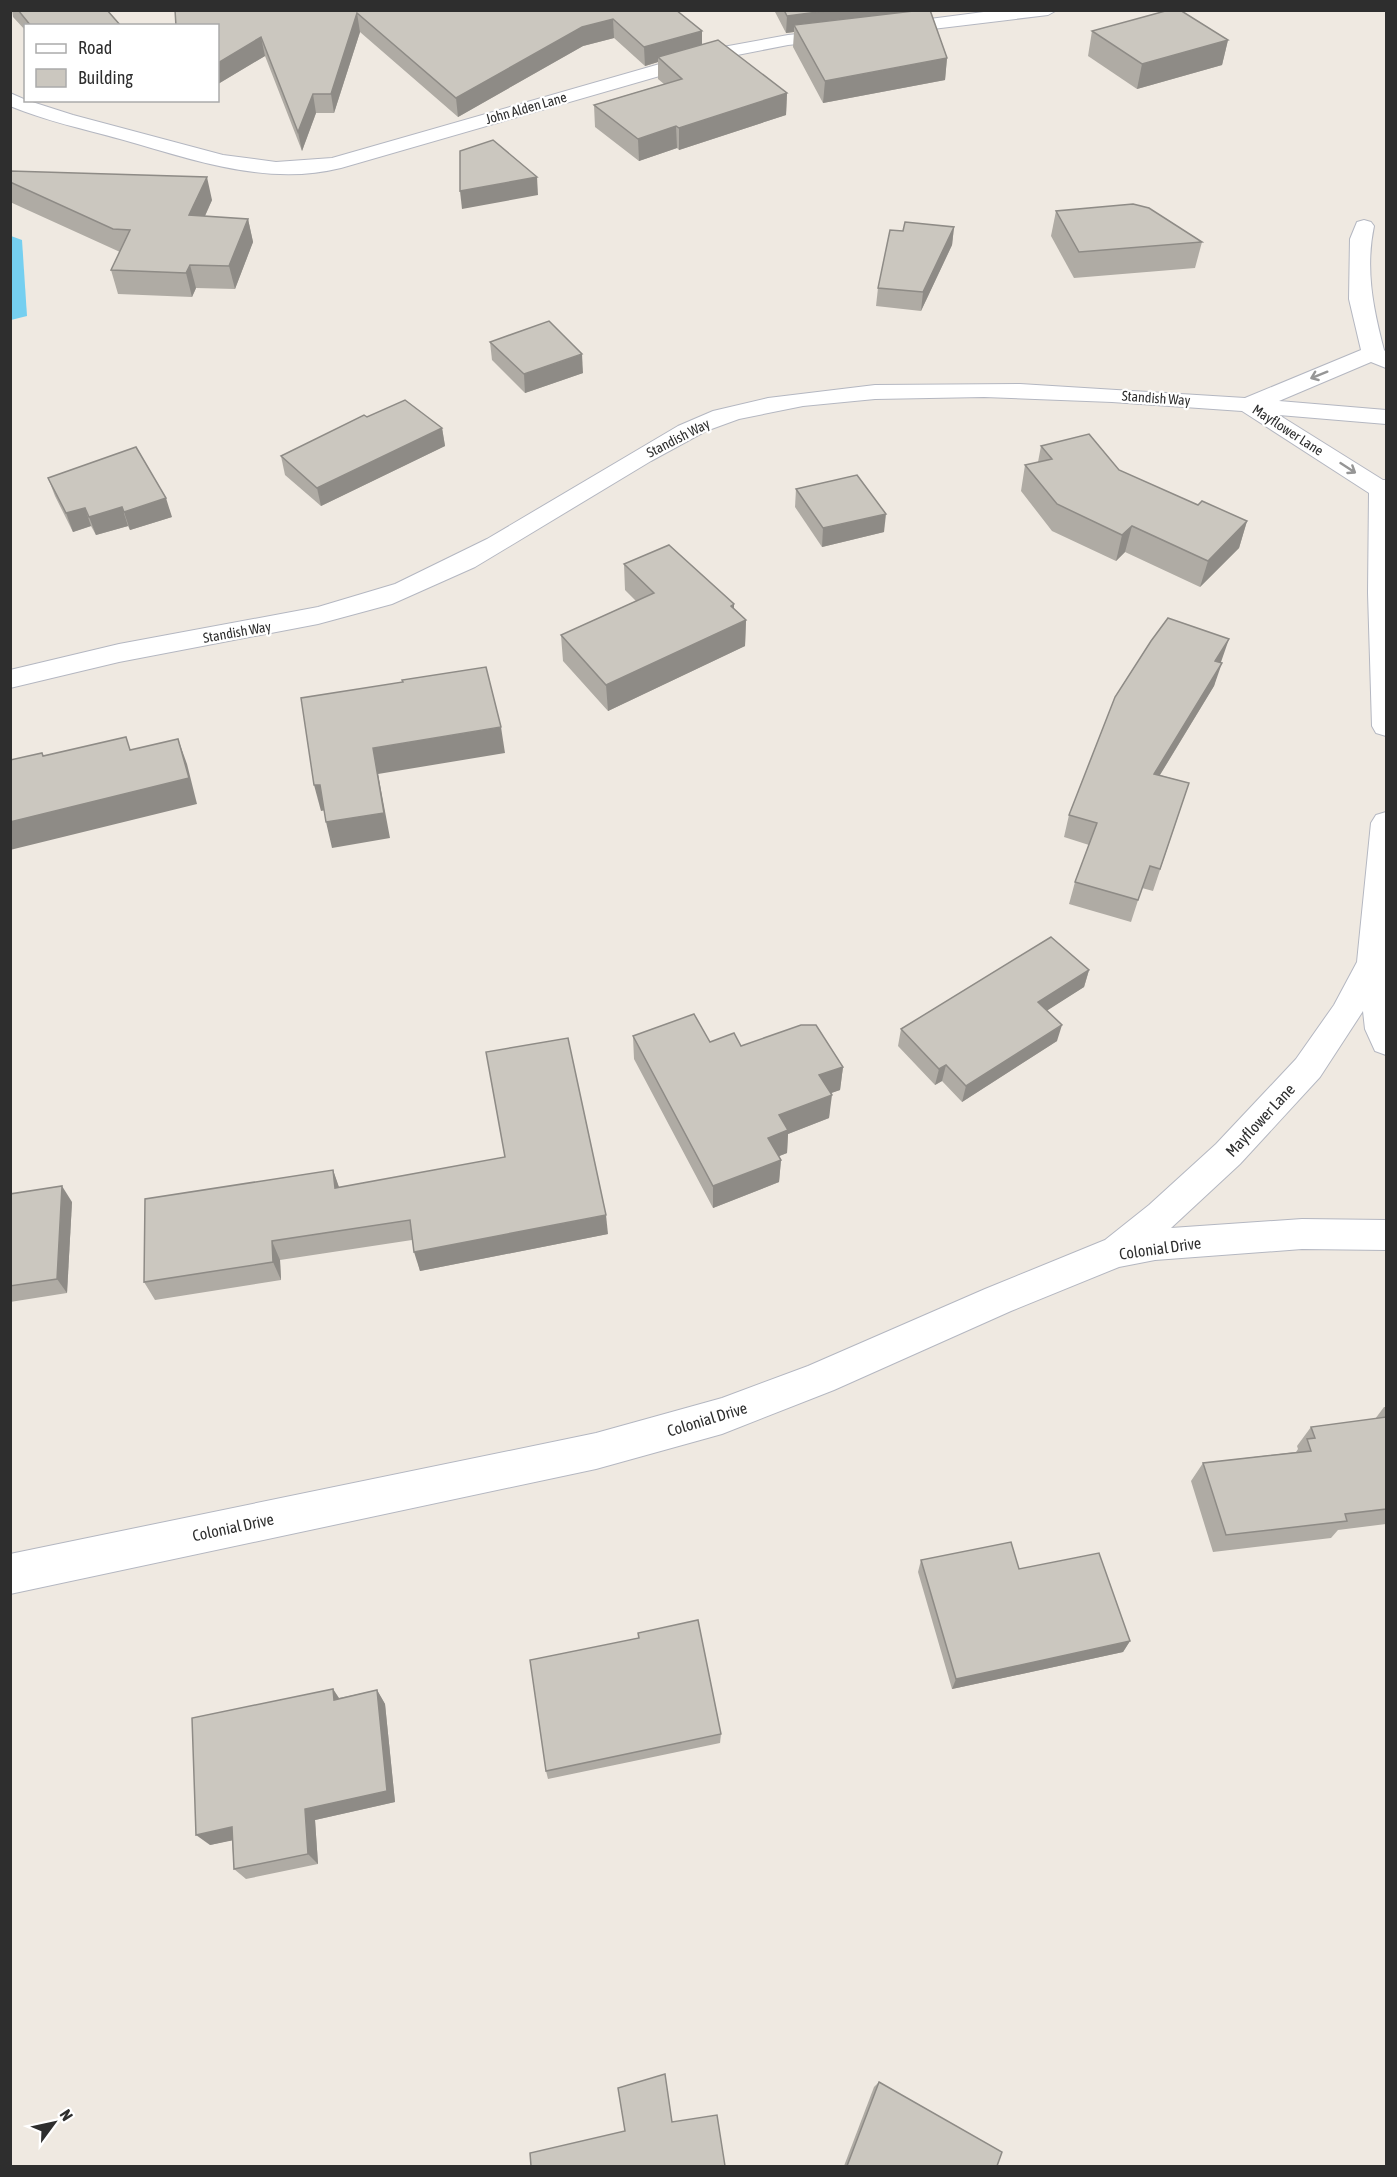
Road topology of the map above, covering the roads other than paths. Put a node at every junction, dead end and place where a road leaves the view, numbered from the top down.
1 (1048, 10) edge
2 (10, 99) edge
3 (1365, 226) dead end
4 (1380, 357) edge
5 (1248, 405) junction
6 (1386, 417) edge
7 (1384, 489) edge
8 (10, 679) edge
9 (1386, 726) edge
10 (1386, 823) edge
11 (1373, 962) junction
12 (1386, 1042) edge
13 (1386, 1235) edge
14 (1116, 1252) junction
15 (10, 1574) edge

1 - 2 street, John Alden Lane
3 - 4 street, Mayflower Lane
4 -> 5 street, Mayflower Lane
5 - 6 street, Standish Way
5 -> 7 street, Mayflower Lane
5 - 8 street, Standish Way
7 - 9 street, Mayflower Lane
10 - 11 street, Mayflower Lane
11 - 12 street, Mayflower Lane
11 - 14 street, Mayflower Lane
13 - 14 street, Colonial Drive
14 - 15 street, Colonial Drive

